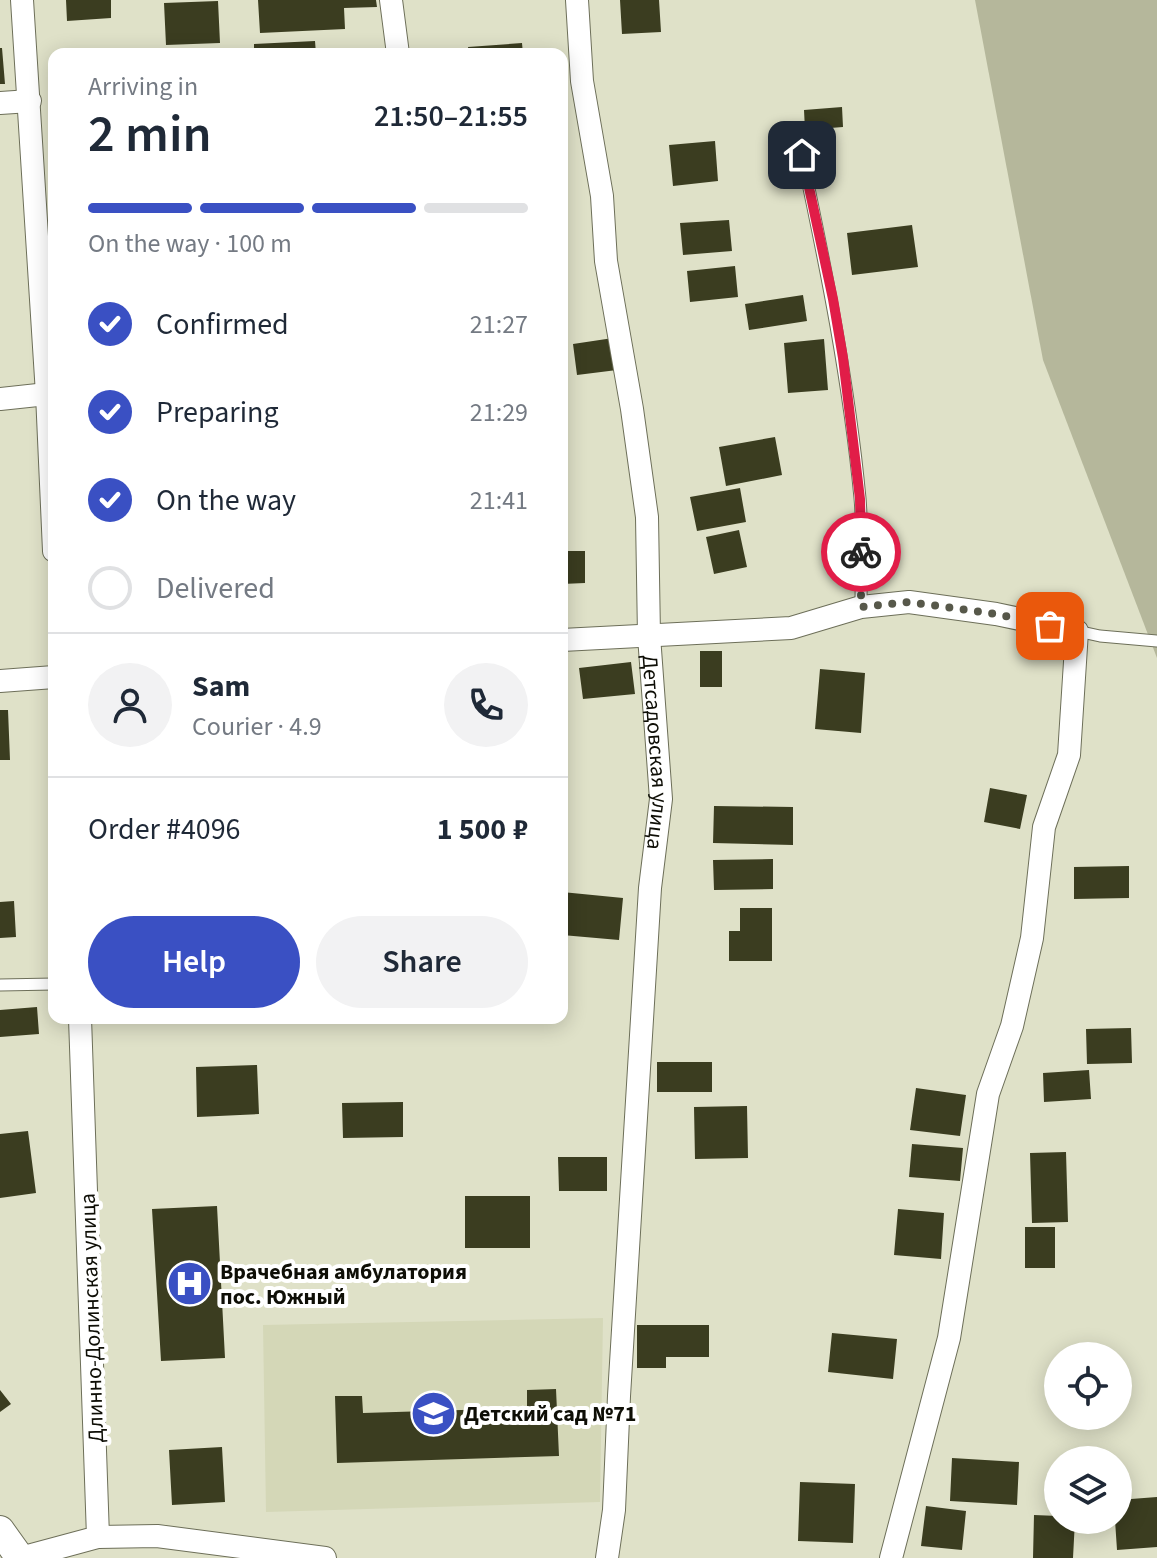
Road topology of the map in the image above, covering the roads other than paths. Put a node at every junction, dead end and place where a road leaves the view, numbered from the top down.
1 (22, 0) edge
2 (391, 0) edge
3 (577, 0) edge
4 (397, 48) edge
5 (30, 101) junction
6 (0, 103) edge
7 (802, 155) dead end
8 (47, 394) junction
9 (0, 399) edge
10 (48, 416) edge
11 (861, 607) junction
12 (1077, 631) junction
13 (649, 636) junction
14 (568, 640) edge
15 (1157, 641) edge
16 (48, 677) edge
17 (0, 681) edge
18 (48, 984) edge
19 (0, 985) edge
20 (80, 1024) edge
21 (0, 1530) edge
22 (98, 1537) junction
23 (20, 1558) edge
24 (325, 1558) edge
25 (607, 1558) edge
26 (891, 1558) edge

1 - 5 street
2 - 4 street
3 - 13 street, Детсадовская улица
5 - 6 street
5 - 8 street
7 - 11 lane
8 - 9 street
8 - 10 street
11 - 12 street
11 - 13 street
12 - 15 lane
12 - 26 street
13 - 14 street
13 - 25 street, Детсадовская улица
16 - 17 street
18 - 19 lane
20 - 22 street, Длинно-Долинская улица
21 - 23 street
22 - 23 street
22 - 24 street

